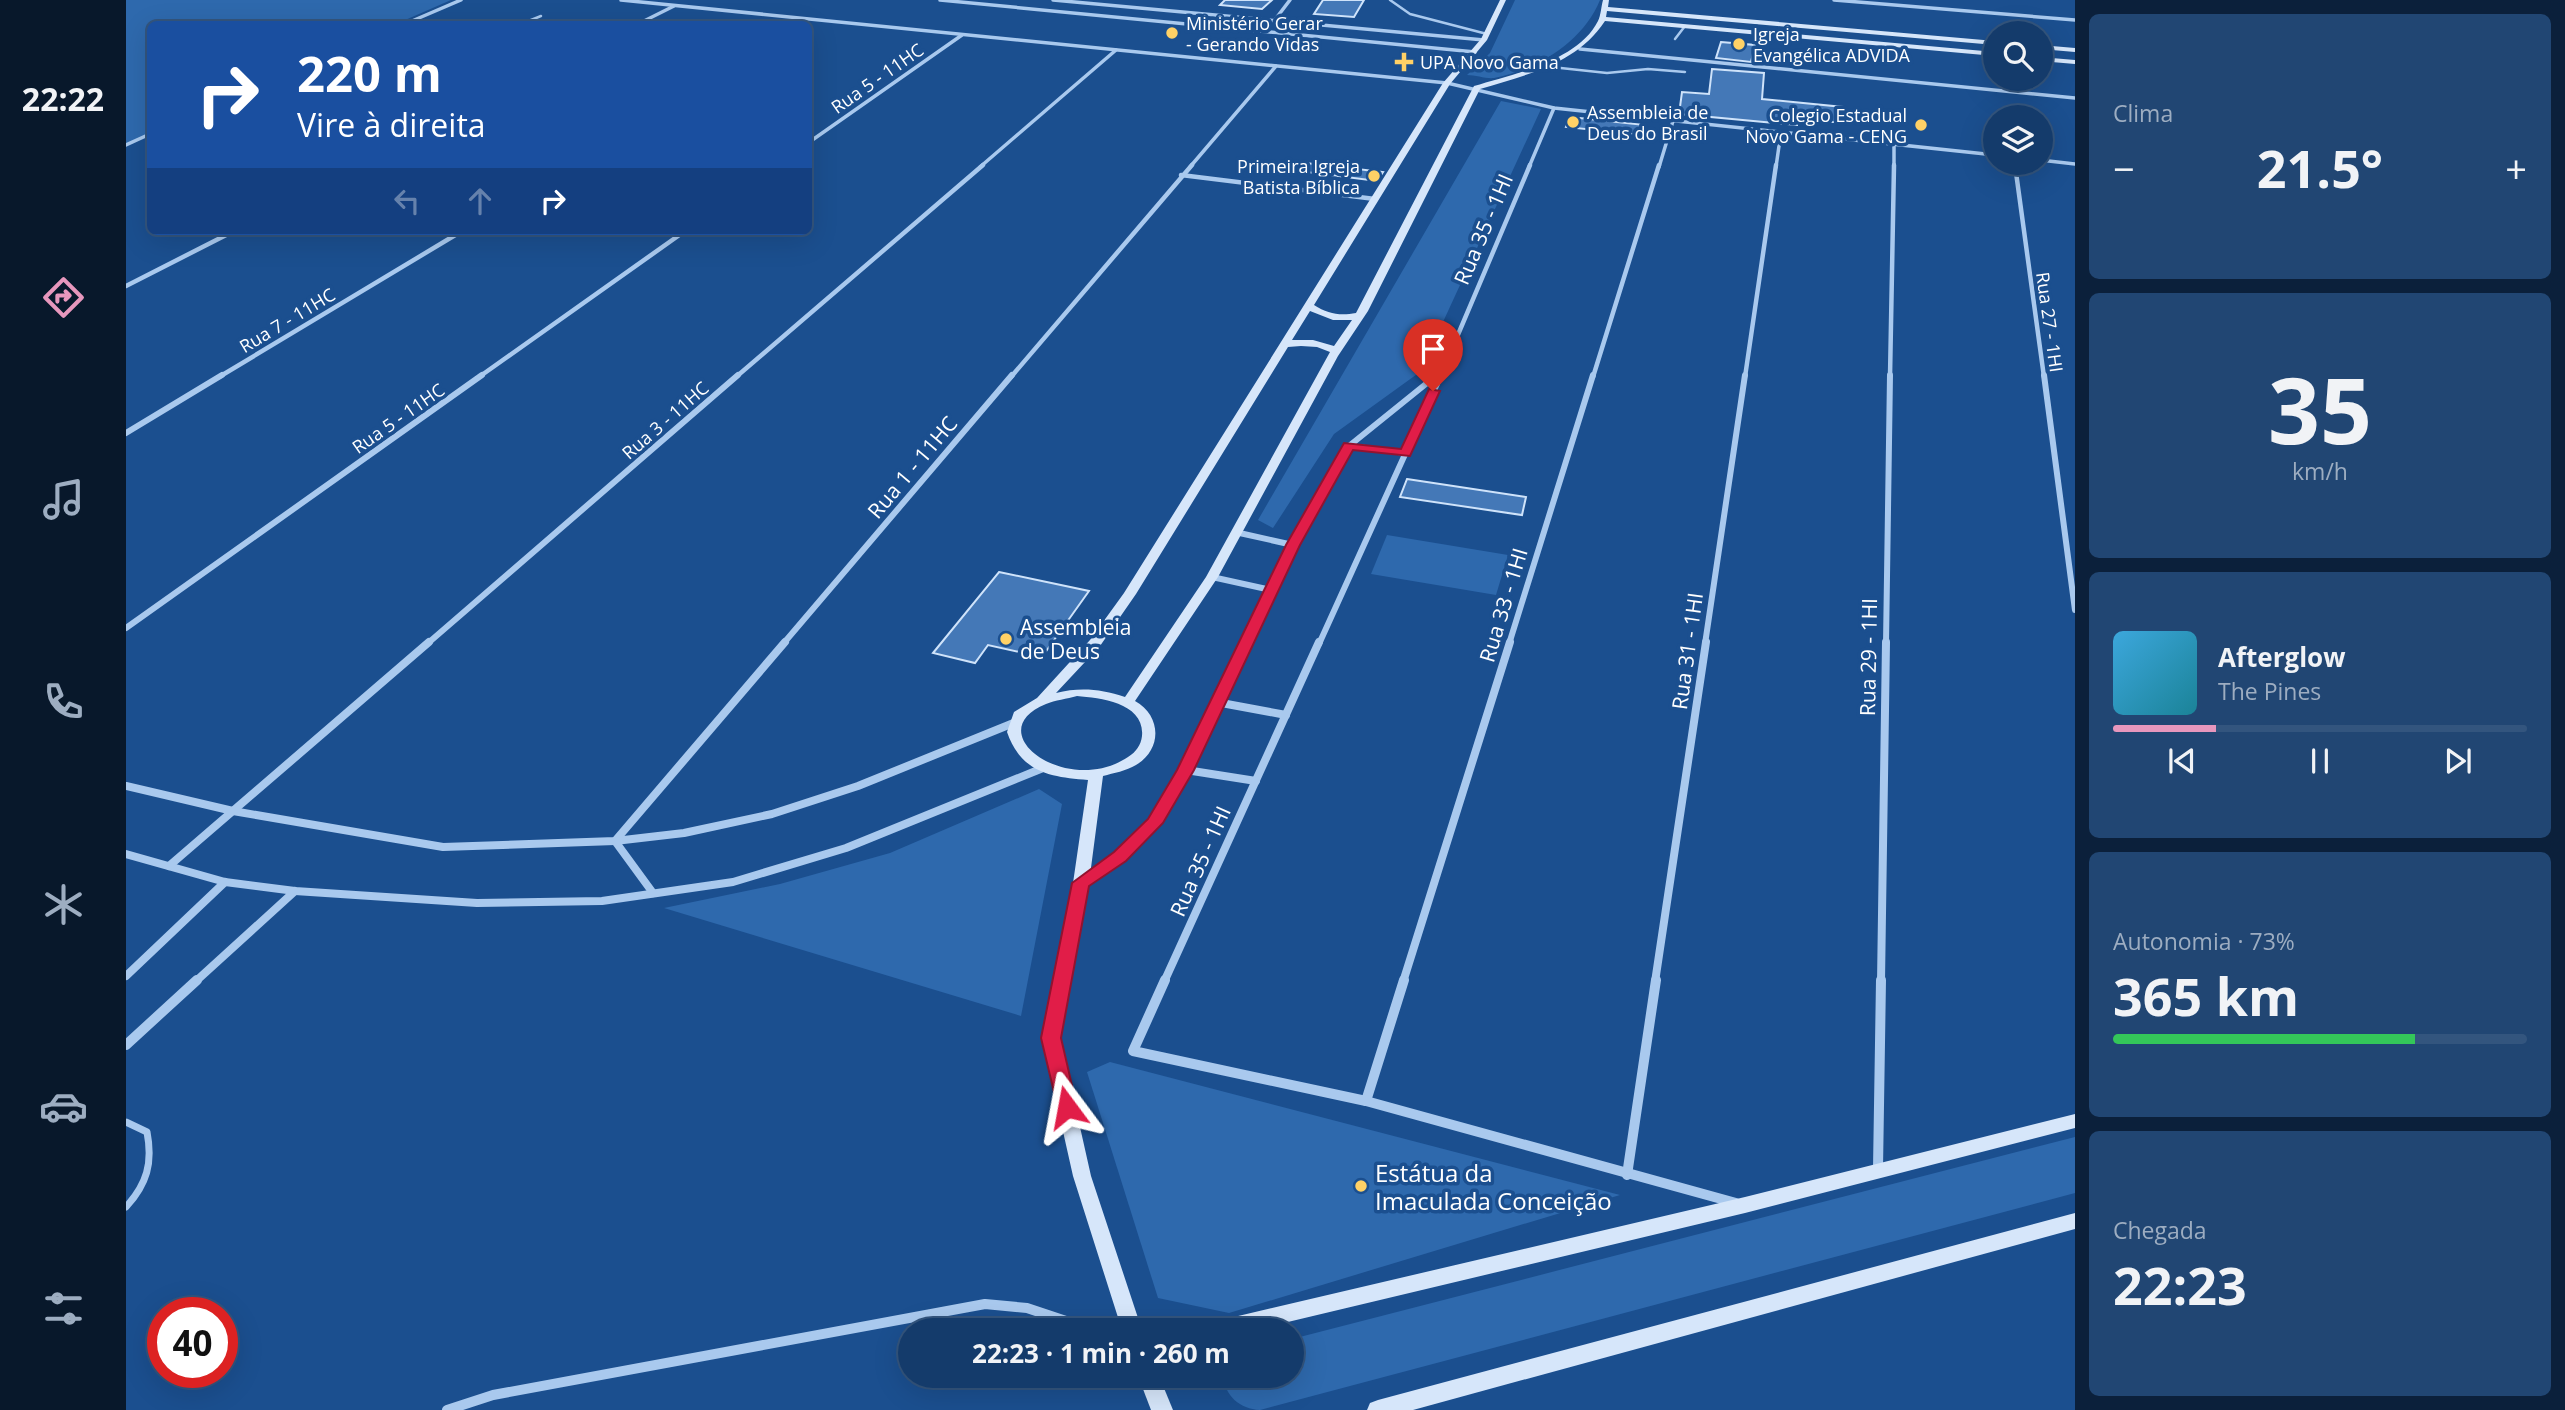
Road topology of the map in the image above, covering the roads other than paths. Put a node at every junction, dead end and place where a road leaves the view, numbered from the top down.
1 (461, 0) edge
2 (621, 0) edge
3 (940, 0) edge
4 (1053, 0) edge
5 (1129, 0) edge
6 (1290, 0) edge
7 (1390, 0) edge
8 (1503, 0) edge
9 (1834, 0) edge
10 (1606, 4) edge
11 (675, 6) junction
12 (1122, 7) junction
13 (541, 16) dead end
14 (1603, 19) junction
15 (2075, 20) edge
16 (412, 21) edge
17 (528, 21) edge
18 (644, 21) edge
19 (819, 21) junction
20 (1274, 21) junction
21 (812, 25) edge
22 (1685, 26) junction
23 (962, 34) junction
24 (1485, 37) junction
25 (1675, 39) dead end
26 (1983, 42) edge
27 (2053, 48) edge
28 (1580, 49) junction
29 (1116, 50) junction
30 (2075, 50) edge
31 (1669, 51) dead end
32 (1475, 52) junction
33 (1983, 53) edge
34 (1666, 58) junction
35 (2053, 60) edge
36 (2075, 62) edge
37 (1276, 66) junction
38 (1541, 66) junction
39 (1685, 72) dead end
40 (1447, 83) junction
41 (1477, 88) junction
42 (2075, 97) edge
43 (1554, 108) junction
44 (1673, 121) junction
45 (1781, 132) junction
46 (147, 135) edge
47 (812, 141) edge
48 (1894, 144) junction
49 (126, 145) edge
50 (1983, 154) edge
51 (2053, 161) edge
52 (2075, 164) edge
53 (1181, 175) junction
54 (2017, 175) edge
55 (1375, 199) junction
56 (226, 235) edge
57 (455, 235) edge
58 (679, 235) edge
59 (126, 286) edge
60 (1310, 307) junction
61 (1359, 316) junction
62 (1288, 344) junction
63 (1336, 351) junction
64 (1443, 371) junction
65 (126, 433) edge
66 (1349, 446) junction
67 (1406, 453) junction
68 (1235, 532) junction
69 (1293, 545) junction
70 (1212, 577) junction
71 (1271, 590) junction
72 (2075, 610) edge
73 (126, 628) edge
74 (1043, 699) junction
75 (1128, 702) junction
76 (1216, 702) junction
77 (1286, 715) junction
78 (1016, 722) junction
79 (1043, 768) junction
80 (1186, 770) junction
81 (1096, 774) junction
82 (1256, 781) junction
83 (126, 786) edge
84 (233, 811) junction
85 (615, 841) junction
86 (126, 854) edge
87 (169, 866) junction
88 (225, 882) junction
89 (1081, 883) junction
90 (295, 891) junction
91 (653, 893) junction
92 (126, 976) edge
93 (126, 1045) edge
94 (1366, 1101) junction
95 (2075, 1121) edge
96 (126, 1122) edge
97 (1878, 1170) junction
98 (1627, 1175) junction
99 (1745, 1205) junction
100 (126, 1207) edge
101 (2075, 1221) edge
102 (909, 1318) edge
103 (1063, 1318) edge
104 (1128, 1318) edge
105 (1268, 1318) edge
106 (898, 1320) edge
107 (1154, 1388) edge
108 (447, 1410) edge
109 (1163, 1410) edge
110 (1378, 1410) edge

1 - 16 street
2 - 11 street
3 - 32 street
4 - 12 street
5 - 12 street
6 - 20 street
7 - 24 lane
8 - 24 street
9 - 15 street
10 - 14 street
10 - 26 street
11 - 18 street
11 - 19 street
12 - 20 street
13 - 17 lane
14 - 22 street
14 - 28 street
19 - 21 street
19 - 23 street
20 - 24 street
22 - 25 lane
22 - 33 street
23 - 29 street
23 - 47 street, Rua 5 - 11HC
24 - 32 street
27 - 30 street
28 - 34 street
28 - 38 street
29 - 37 street
29 - 84 street, Rua 3 - 11HC
31 - 34 lane
32 - 40 street
34 - 42 street
35 - 36 street
37 - 40 street
37 - 53 street, Rua 1 - 11HC
38 - 39 lane
38 - 41 street
40 - 41 street
40 - 55 street
41 - 43 street
41 - 61 street
43 - 44 street
43 - 64 street, Rua 35 - 1HI
44 - 45 street
44 - 94 street, Rua 33 - 1HI
45 - 48 street
45 - 98 street, Rua 31 - 1HI
46 - 49 street
48 - 50 street
48 - 97 street, Rua 29 - 1HI
51 - 52 street
53 - 55 street
53 - 85 street, Rua 1 - 11HC
54 - 72 street, Rua 27 - 1HI
55 - 60 street
56 - 59 street
57 - 65 street, Rua 7 - 11HC
58 - 73 street, Rua 5 - 11HC
60 - 61 street
60 - 62 street
61 - 63 street
62 - 63 street
62 - 74 street
63 - 68 street
64 - 66 street
64 - 67 street, Rua 35 - 1HI
66 - 67 street
66 - 69 street
67 - 77 street, Rua 35 - 1HI
68 - 69 street
68 - 70 street
69 - 71 street
70 - 71 street
70 - 75 street
71 - 76 street
74 - 75 street
74 - 78 street
75 - 81 street
76 - 77 street
76 - 80 street
77 - 82 street, Rua 35 - 1HI
78 - 79 street
78 - 85 street
79 - 81 street
79 - 91 street
80 - 82 street
80 - 89 street
81 - 89 street
82 - 94 street, Rua 35 - 1HI
83 - 84 street
84 - 85 street
84 - 87 street, Rua 3 - 11HC
85 - 91 street
86 - 87 street
87 - 88 street
88 - 90 street
88 - 92 street
89 - 104 street
90 - 91 street
90 - 93 street
94 - 98 street, Rua 35 - 1HI
95 - 97 street
96 - 100 lane
97 - 99 street
98 - 99 street, Rua 35 - 1HI
99 - 105 street
101 - 110 street
102 - 103 street
106 - 108 street
107 - 109 street

